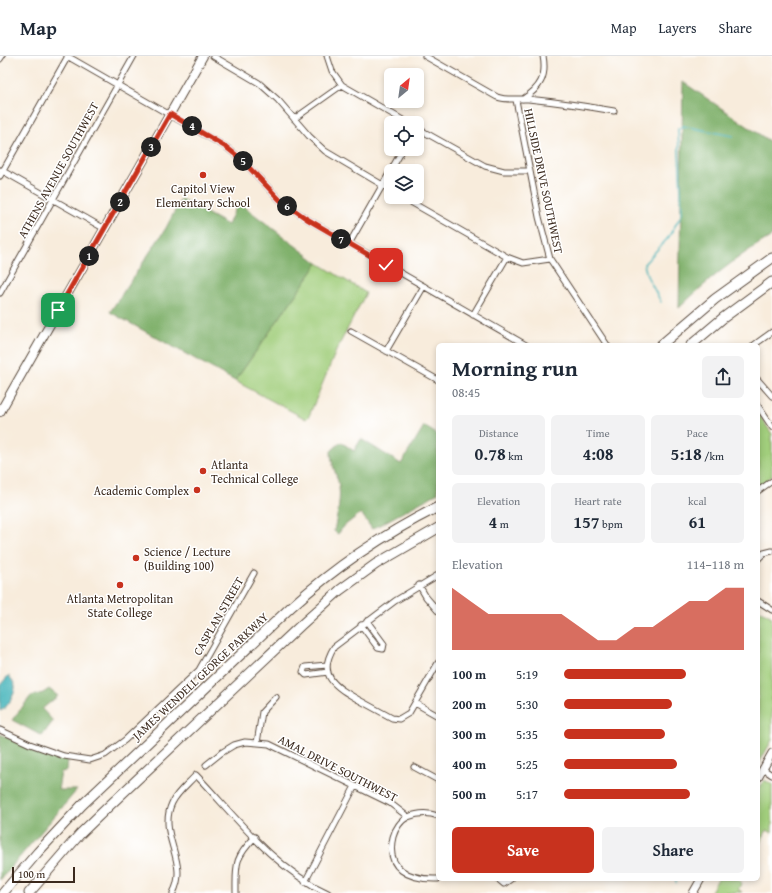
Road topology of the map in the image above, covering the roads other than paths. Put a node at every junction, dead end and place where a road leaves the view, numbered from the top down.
1 (2, 56) edge
2 (68, 56) edge
3 (134, 56) edge
4 (203, 56) edge
5 (213, 56) edge
6 (328, 56) edge
7 (425, 56) edge
8 (543, 56) edge
9 (0, 59) edge
10 (118, 85) junction
11 (342, 85) junction
12 (523, 99) junction
13 (516, 100) junction
14 (614, 111) dead end
15 (170, 114) junction
16 (396, 116) edge
17 (294, 119) junction
18 (424, 132) edge
19 (399, 156) edge
20 (530, 171) junction
21 (1, 172) edge
22 (382, 186) junction
23 (52, 199) junction
24 (414, 204) edge
25 (104, 229) junction
26 (350, 244) junction
27 (507, 257) junction
28 (772, 257) edge
29 (550, 258) junction
30 (772, 282) edge
31 (424, 286) junction
32 (0, 293) edge
33 (473, 315) junction
34 (351, 331) dead end
35 (772, 332) edge
36 (522, 343) edge
37 (606, 343) edge
38 (663, 343) edge
39 (693, 343) edge
40 (757, 343) edge
41 (386, 351) junction
42 (436, 379) edge
43 (760, 382) edge
44 (772, 396) edge
45 (760, 409) edge
46 (0, 412) edge
47 (772, 427) edge
48 (772, 481) edge
49 (760, 489) edge
50 (436, 508) edge
51 (436, 529) edge
52 (772, 551) edge
53 (760, 557) edge
54 (254, 573) dead end
55 (436, 575) edge
56 (419, 585) junction
57 (760, 602) edge
58 (436, 609) edge
59 (772, 610) edge
60 (367, 621) junction
61 (361, 626) junction
62 (327, 665) junction
63 (436, 666) edge
64 (328, 672) junction
65 (276, 697) dead end
66 (415, 703) junction
67 (436, 715) edge
68 (0, 730) edge
69 (257, 743) junction
70 (772, 753) edge
71 (206, 766) dead end
72 (414, 767) dead end
73 (763, 769) junction
74 (760, 774) edge
75 (772, 774) edge
76 (436, 779) edge
77 (355, 786) junction
78 (436, 815) edge
79 (408, 817) junction
80 (255, 837) junction
81 (436, 879) edge
82 (700, 881) edge
83 (305, 882) junction
84 (31, 891) edge
85 (3, 893) edge
86 (173, 893) edge
87 (236, 893) edge
88 (328, 893) edge
89 (694, 893) edge

1 - 9 street
2 - 10 street
2 - 21 street
3 - 10 street, ATHENS AVENUE SOUTHWEST
4 - 15 main road
5 - 17 street
6 - 11 street
7 - 13 street
8 - 12 street
10 - 15 street
10 - 23 street, ATHENS AVENUE SOUTHWEST
11 - 16 street
11 - 17 street
12 - 13 street
12 - 14 street
13 - 20 street, HILLSIDE DRIVE SOUTHWEST
15 - 25 main road
15 - 26 street
17 - 22 street
18 - 20 street
19 - 22 street
20 - 29 street, HILLSIDE DRIVE SOUTHWEST
21 - 23 street
22 - 26 street
23 - 25 street
23 - 32 street, ATHENS AVENUE SOUTHWEST
24 - 27 street
25 - 46 main road
26 - 31 street
27 - 29 street
27 - 33 street
28 - 38 highway
29 - 37 street, HILLSIDE DRIVE SOUTHWEST
30 - 39 highway
31 - 33 street
31 - 41 street
33 - 36 street
34 - 41 street
35 - 40 street
41 - 42 street
43 - 44 street
45 - 47 street
48 - 49 street
50 - 85 highway, JAMES WENDELL GEORGE PARKWAY
51 - 84 highway
52 - 53 street
54 - 68 street, CASPLAN STREET
55 - 56 street
56 - 58 street
56 - 60 street
57 - 59 street
60 - 61 street
60 - 61 street
61 - 62 street
62 - 64 street
62 - 64 street
63 - 66 street
64 - 66 street
65 - 69 street
66 - 67 street
69 - 71 street, AMAL DRIVE SOUTHWEST
69 - 77 street, AMAL DRIVE SOUTHWEST
70 - 73 main road
72 - 76 street
73 - 74 main road
73 - 75 street
77 - 79 street, AMAL DRIVE SOUTHWEST
77 - 83 street
78 - 79 street
79 - 81 street, AMAL DRIVE SOUTHWEST
80 - 83 street
80 - 86 street
80 - 87 street
82 - 89 main road
83 - 88 street

